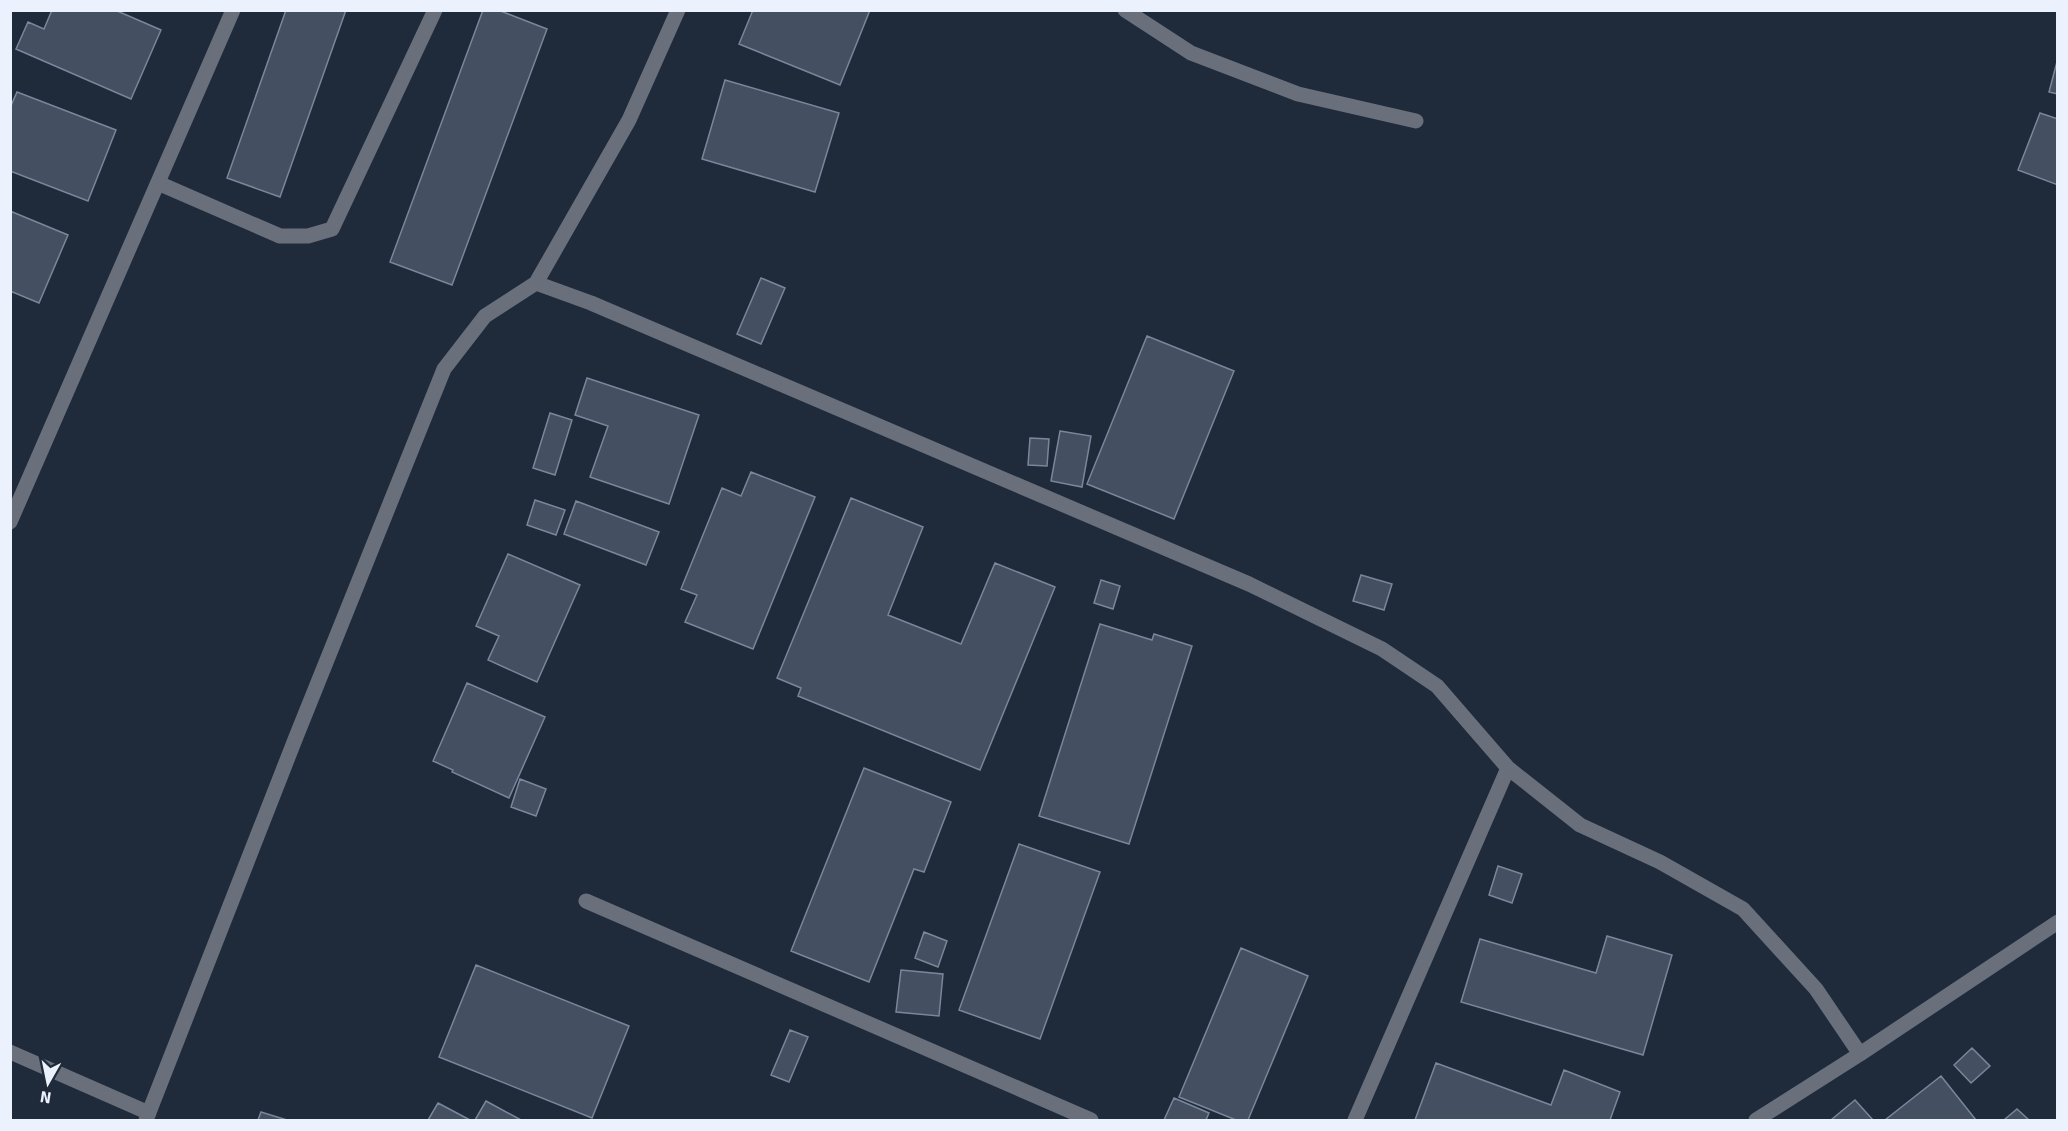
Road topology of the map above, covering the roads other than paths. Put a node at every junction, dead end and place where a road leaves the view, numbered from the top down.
1 (233, 10) edge
2 (435, 10) edge
3 (678, 10) edge
4 (1125, 10) edge
5 (1416, 121) dead end
6 (158, 183) junction
7 (536, 283) junction
8 (10, 522) edge
9 (1508, 768) junction
10 (586, 902) dead end
11 (2058, 922) edge
12 (10, 1052) edge
13 (1860, 1054) junction
14 (147, 1117) edge
15 (1091, 1120) edge
16 (1355, 1120) edge
17 (1756, 1120) edge

1 - 6 street
2 - 6 street
3 - 7 street
4 - 5 street
6 - 8 street
7 - 9 street
7 - 14 street
9 - 13 street
9 - 16 street
10 - 15 street
11 - 13 street
12 - 14 street
13 - 17 street

